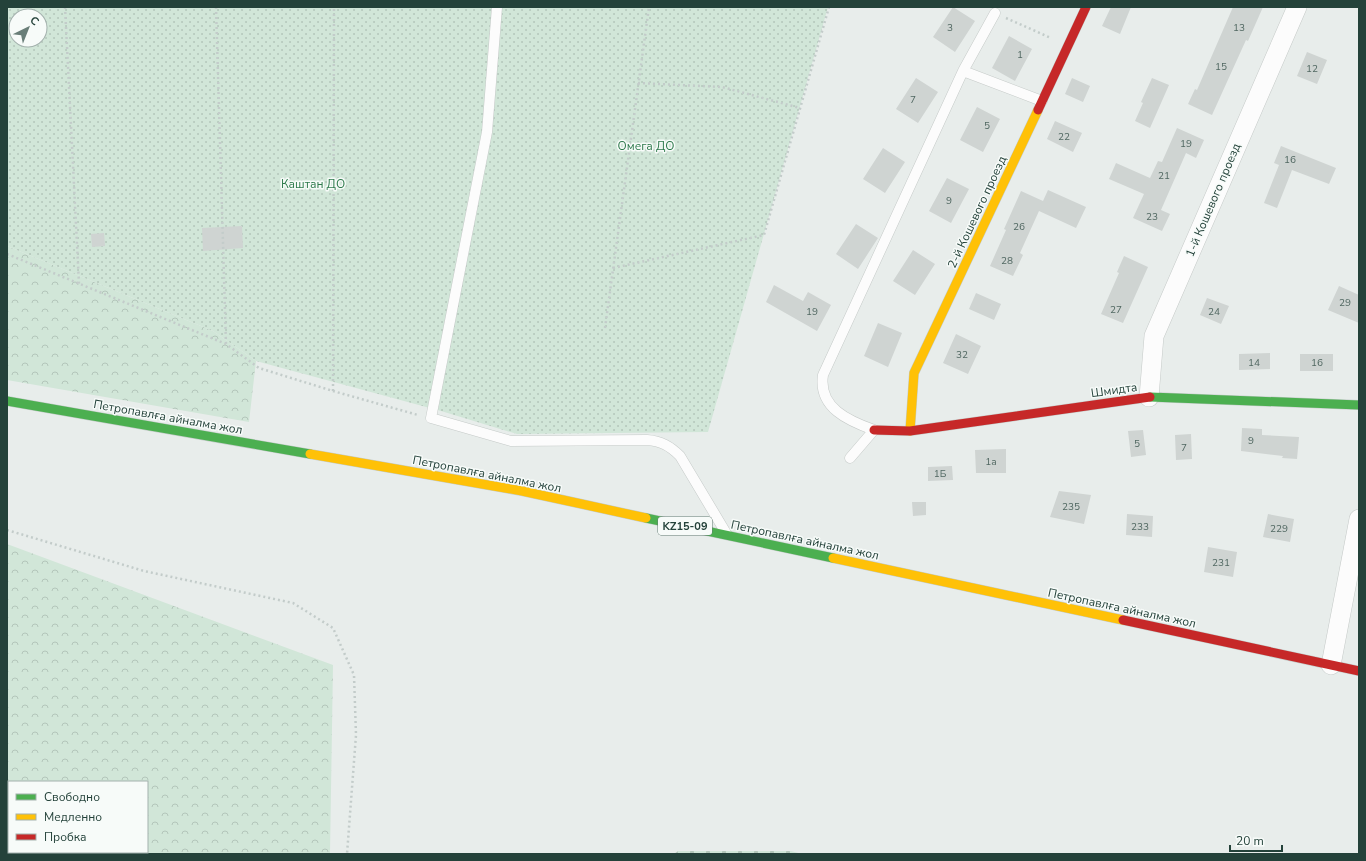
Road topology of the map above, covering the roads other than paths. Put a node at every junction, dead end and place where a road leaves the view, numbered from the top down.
1 (497, 7) edge
2 (1086, 7) edge
3 (1296, 7) edge
4 (995, 13) road end
5 (963, 71) junction
6 (1042, 101) junction
7 (1149, 397) junction
8 (7, 401) edge
9 (1359, 405) edge
10 (874, 430) junction
11 (910, 432) junction
12 (850, 458) dead end
13 (1359, 519) edge
14 (727, 535) junction
15 (1331, 665) junction
16 (1359, 671) edge

1 - 14 lane
2 - 6 main road, 2-й Кошевого проезд
3 - 7 street, 1-й Кошевого проезд
4 - 5 lane
5 - 6 lane
5 - 10 lane
6 - 11 main road, 2-й Кошевого проезд
7 - 9 main road, Шмидта
7 - 11 main road, Шмидта
8 - 14 main road, Петропавлға айналма жол / KZ15-09
10 - 11 main road, Шмидта
10 - 12 lane
13 - 15 street
14 - 15 main road, Петропавлға айналма жол / KZ15-09
15 - 16 main road, Петропавлға айналма жол / KZ15-09

